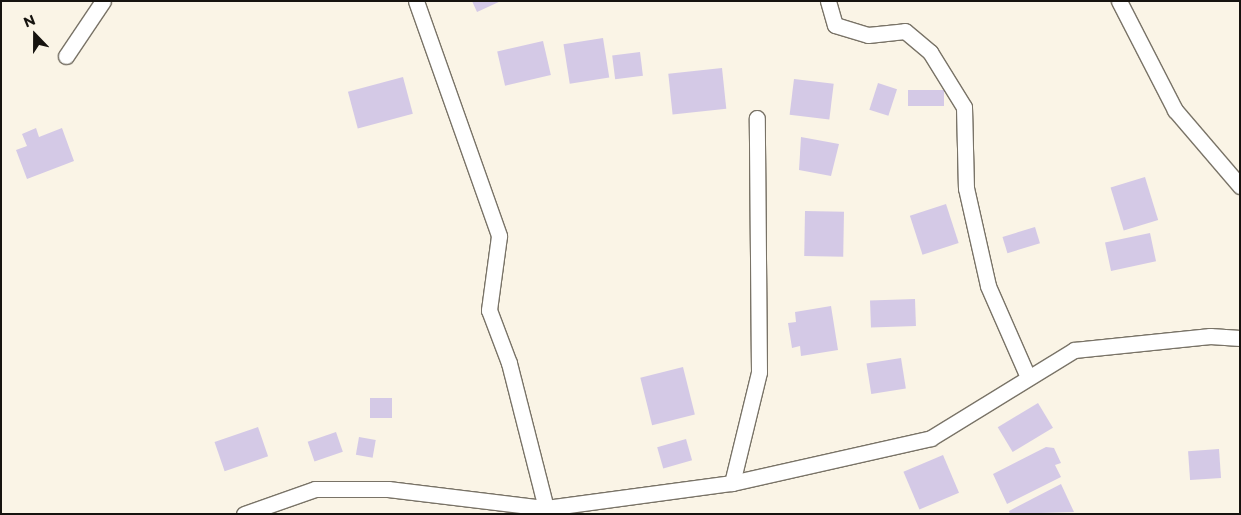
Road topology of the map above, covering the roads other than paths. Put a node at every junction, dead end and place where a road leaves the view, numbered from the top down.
1 (103, 1) edge
2 (416, 1) edge
3 (828, 1) edge
4 (1119, 1) edge
5 (66, 56) dead end
6 (757, 118) dead end
7 (1240, 186) edge
8 (1240, 338) edge
9 (1028, 377) junction
10 (732, 483) junction
11 (546, 508) junction
12 (244, 514) edge

1 - 5 street
2 - 11 street
3 - 9 street
4 - 7 street
6 - 10 street
8 - 9 street
9 - 10 street
10 - 11 street
11 - 12 street

